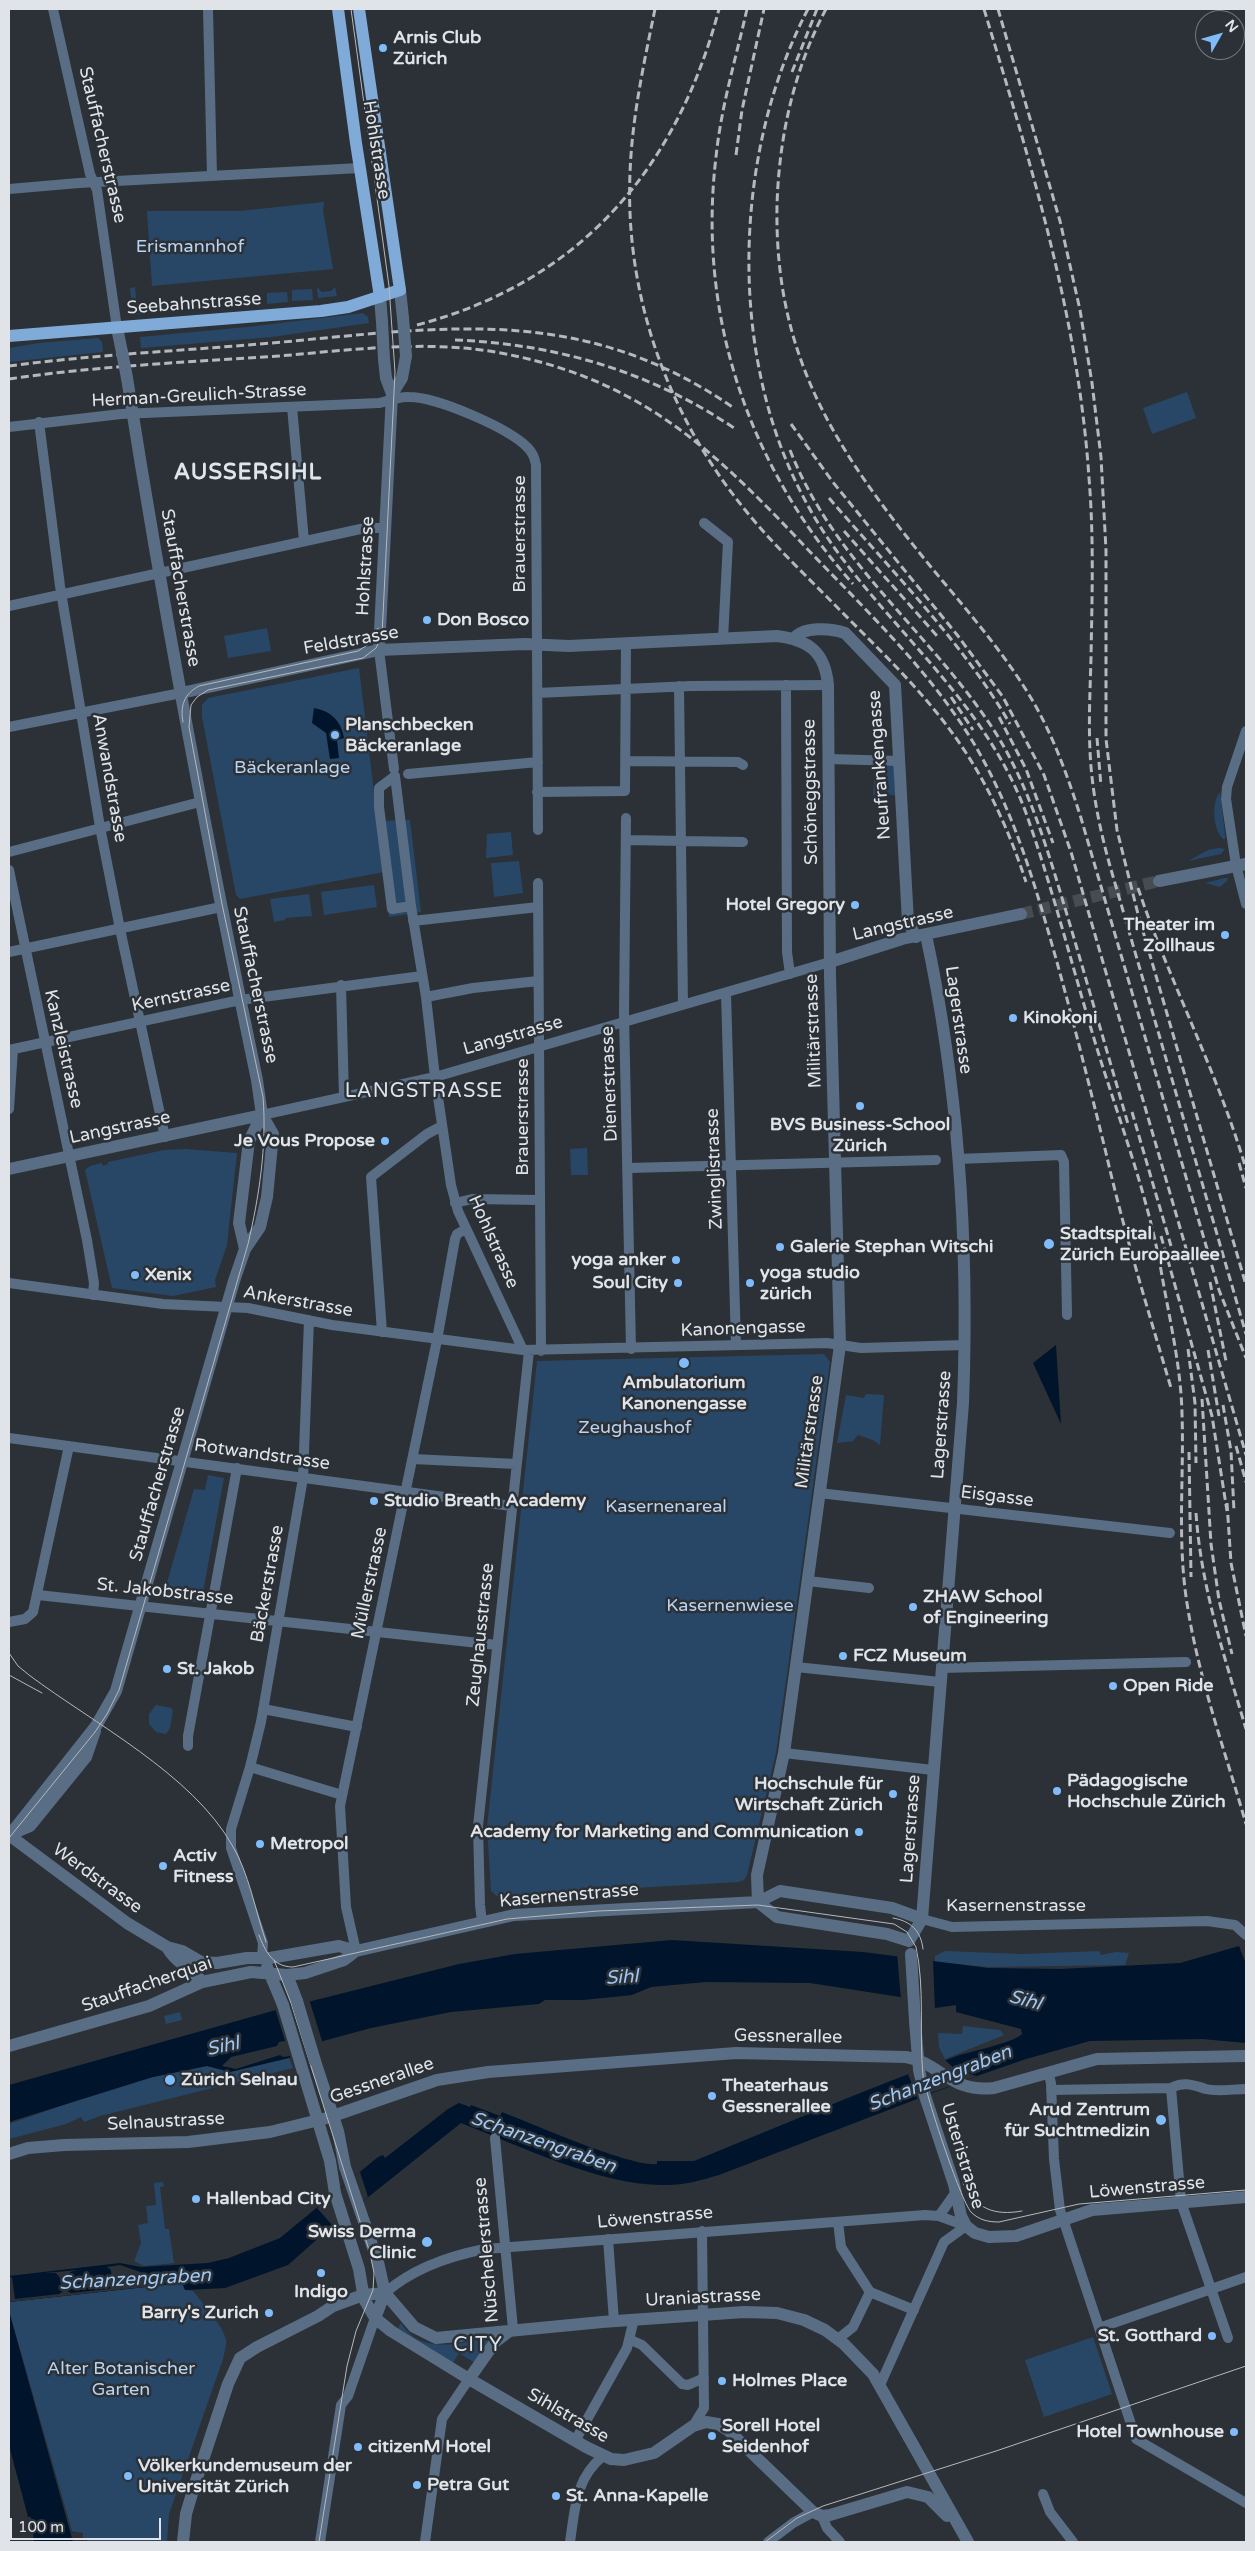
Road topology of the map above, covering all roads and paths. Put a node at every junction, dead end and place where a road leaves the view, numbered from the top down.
1 (53, 9) edge
2 (208, 9) edge
3 (338, 9) edge
4 (359, 9) edge
5 (360, 168) junction
6 (212, 176) junction
7 (94, 182) junction
8 (9, 189) edge
9 (400, 290) junction
10 (380, 296) junction
11 (118, 328) junction
12 (9, 336) edge
13 (392, 397) junction
14 (292, 407) junction
15 (132, 414) junction
16 (39, 422) junction
17 (9, 427) edge
18 (704, 523) dead end
19 (386, 528) junction
20 (304, 541) junction
21 (158, 572) junction
22 (61, 595) junction
23 (9, 606) edge
24 (723, 639) junction
25 (794, 639) junction
26 (626, 643) junction
27 (537, 644) junction
28 (379, 650) junction
29 (786, 685) junction
30 (679, 686) junction
31 (828, 686) junction
32 (626, 689) junction
33 (181, 693) junction
34 (538, 693) junction
35 (81, 713) junction
36 (9, 727) edge
37 (1246, 731) edge
38 (828, 759) junction
39 (626, 761) junction
40 (900, 761) junction
41 (538, 762) junction
42 (680, 762) junction
43 (743, 765) dead end
44 (394, 769) dead end
45 (408, 774) dead end
46 (537, 792) junction
47 (200, 802) junction
48 (626, 818) dead end
49 (100, 827) junction
50 (538, 830) dead end
51 (626, 840) junction
52 (680, 840) junction
53 (743, 842) dead end
54 (9, 852) edge
55 (1241, 864) edge
56 (9, 870) edge
57 (1159, 881) tunnel mouth
58 (538, 884) dead end
59 (1246, 904) edge
60 (411, 906) junction
61 (538, 906) junction
62 (221, 907) junction
63 (1021, 914) tunnel mouth
64 (414, 921) junction
65 (120, 929) junction
66 (921, 936) junction
67 (24, 950) junction
68 (9, 952) edge
69 (830, 962) junction
70 (790, 974) junction
71 (422, 976) junction
72 (538, 981) junction
73 (341, 986) junction
74 (726, 992) junction
75 (426, 997) junction
76 (240, 1000) junction
77 (683, 1005) junction
78 (140, 1021) junction
79 (625, 1022) junction
80 (45, 1042) junction
81 (538, 1047) junction
82 (11, 1050) edge
83 (435, 1077) junction
84 (344, 1097) junction
85 (9, 1110) edge
86 (262, 1115) junction
87 (442, 1126) junction
88 (166, 1137) junction
89 (68, 1157) junction
90 (958, 1159) junction
91 (936, 1160) dead end
92 (836, 1162) junction
93 (732, 1165) junction
94 (629, 1168) junction
95 (9, 1169) edge
96 (540, 1200) junction
97 (455, 1203) junction
98 (466, 1229) junction
99 (245, 1249) junction
100 (9, 1283) edge
101 (93, 1295) junction
102 (227, 1307) junction
103 (1068, 1315) dead end
104 (309, 1320) junction
105 (382, 1332) junction
106 (437, 1340) junction
107 (840, 1345) junction
108 (964, 1345) junction
109 (736, 1346) junction
110 (631, 1349) junction
111 (526, 1351) junction
112 (541, 1351) junction
113 (9, 1438) edge
114 (68, 1446) junction
115 (413, 1459) junction
116 (183, 1460) junction
117 (516, 1464) junction
118 (237, 1468) junction
119 (303, 1478) junction
120 (406, 1491) junction
121 (819, 1493) junction
122 (511, 1506) junction
123 (954, 1508) junction
124 (1170, 1533) dead end
125 (808, 1581) junction
126 (869, 1588) dead end
127 (38, 1595) junction
128 (142, 1605) junction
129 (210, 1613) junction
130 (278, 1620) junction
131 (9, 1622) edge
132 (377, 1631) junction
133 (497, 1645) junction
134 (1186, 1662) dead end
135 (796, 1667) junction
136 (940, 1668) junction
137 (940, 1682) junction
138 (263, 1709) junction
139 (357, 1727) junction
140 (188, 1746) dead end
141 (784, 1753) junction
142 (250, 1767) junction
143 (933, 1770) junction
144 (342, 1795) junction
145 (9, 1835) edge
146 (758, 1902) junction
147 (922, 1919) junction
148 (482, 1922) junction
149 (1246, 1935) edge
150 (167, 1947) junction
151 (910, 1948) junction
152 (356, 1951) junction
153 (266, 1958) junction
154 (269, 1972) junction
155 (287, 1976) junction
156 (202, 1982) junction
157 (9, 2046) edge
158 (1246, 2056) edge
159 (922, 2065) junction
160 (1048, 2072) junction
161 (1171, 2088) junction
162 (1246, 2089) edge
163 (1051, 2090) junction
164 (325, 2119) junction
165 (495, 2138) dead end
166 (9, 2154) edge
167 (956, 2192) junction
168 (1180, 2197) junction
169 (1246, 2197) edge
170 (939, 2216) junction
171 (1062, 2218) junction
172 (838, 2222) junction
173 (966, 2226) junction
174 (702, 2231) junction
175 (608, 2239) junction
176 (506, 2248) junction
177 (1246, 2277) edge
178 (1211, 2290) junction
179 (870, 2292) junction
180 (385, 2293) junction
181 (363, 2295) junction
182 (914, 2310) junction
183 (703, 2315) junction
184 (375, 2318) junction
185 (634, 2320) junction
186 (614, 2321) junction
187 (1099, 2328) junction
188 (513, 2329) junction
189 (1228, 2338) dead end
190 (838, 2339) junction
191 (631, 2340) junction
192 (704, 2378) junction
193 (469, 2379) junction
194 (880, 2385) junction
195 (693, 2426) junction
196 (574, 2441) junction
197 (603, 2456) junction
198 (1043, 2494) dead end
199 (1246, 2503) edge
200 (817, 2514) junction
201 (959, 2529) junction
202 (182, 2542) edge
203 (320, 2542) edge
204 (425, 2542) edge
205 (570, 2542) edge
206 (768, 2542) edge
207 (840, 2542) edge
208 (968, 2542) edge
209 (1073, 2542) edge

1 - 7 street, Stauffacherstrasse
2 - 6 street
3 - 5 main road, Hohlstrasse
4 - 9 main road, Hohlstrasse
5 - 6 street
5 - 10 main road, Hohlstrasse
6 - 7 street
7 - 8 street
7 - 11 street, Stauffacherstrasse
9 - 10 main road
9 - 13 street, Hohlstrasse, bridge
10 - 11 main road, Seebahnstrasse
10 - 13 street, Hohlstrasse, bridge
11 - 12 main road, Seebahnstrasse
11 - 15 street, Stauffacherstrasse, bridge
13 - 14 street, Herman-Greulich-Strasse
13 - 19 street, Hohlstrasse
13 - 27 street, Brauerstrasse
14 - 15 street, Herman-Greulich-Strasse
14 - 20 street
15 - 16 street, Herman-Greulich-Strasse
15 - 21 street, Stauffacherstrasse
16 - 17 street, Herman-Greulich-Strasse
16 - 22 street, Anwandstrasse
18 - 24 street
19 - 20 street
19 - 28 street, Hohlstrasse
20 - 21 street
21 - 22 street
21 - 33 street, Stauffacherstrasse
22 - 23 street
22 - 35 street, Anwandstrasse
24 - 25 street, Feldstrasse
24 - 26 street, Feldstrasse
25 - 31 street, Schöneggstrasse
25 - 40 street, Neufrankengasse
26 - 27 street, Feldstrasse
26 - 32 street
27 - 28 street, Feldstrasse
27 - 34 street, Brauerstrasse
28 - 33 street, Feldstrasse
28 - 44 street, Hohlstrasse
29 - 30 street
29 - 31 street
29 - 70 street
30 - 32 street
30 - 42 street
31 - 38 street, Schöneggstrasse
32 - 34 street
32 - 39 street
33 - 35 street, Feldstrasse
33 - 47 street, Stauffacherstrasse
34 - 41 street, Brauerstrasse
35 - 36 street, Feldstrasse
35 - 49 street, Anwandstrasse
37 - 55 street
38 - 40 street
38 - 69 street, Schöneggstrasse
39 - 42 street
39 - 46 street
40 - 66 street, Neufrankengasse
41 - 45 street
41 - 46 street, Brauerstrasse
42 - 43 street
42 - 52 street
46 - 50 street, Brauerstrasse
47 - 49 street
47 - 62 street, Stauffacherstrasse
48 - 51 street, Dienerstrasse
49 - 54 street
49 - 65 street, Anwandstrasse
51 - 52 street
51 - 79 street, Dienerstrasse
52 - 53 street
52 - 77 street
55 - 57 street
55 - 59 street
56 - 67 street, Kanzleistrasse
58 - 61 street, Brauerstrasse
60 - 60 street, Hohlstrasse
60 - 64 street, Hohlstrasse
61 - 64 street
61 - 72 street, Brauerstrasse
62 - 65 street
62 - 76 street, Stauffacherstrasse
63 - 66 street, Langstrasse
64 - 71 street, Hohlstrasse
65 - 67 street
65 - 78 street, Anwandstrasse
66 - 69 street, Langstrasse
66 - 90 street, Lagerstrasse
67 - 68 street
67 - 80 street, Kanzleistrasse
69 - 70 street, Langstrasse
69 - 92 street, Militärstrasse
70 - 74 street, Langstrasse
71 - 73 street, Kernstrasse
71 - 75 street, Hohlstrasse
72 - 75 street
72 - 81 street, Brauerstrasse
73 - 76 street, Kernstrasse
73 - 84 street
74 - 77 street, Langstrasse
74 - 93 street, Zwinglistrasse
75 - 83 street, Hohlstrasse
76 - 78 street, Kernstrasse
76 - 86 street, Stauffacherstrasse
77 - 79 street, Langstrasse
78 - 80 street, Kernstrasse
78 - 88 street, Anwandstrasse
79 - 81 street, Langstrasse
79 - 94 street, Dienerstrasse
80 - 82 street, Kernstrasse
80 - 89 street, Kanzleistrasse
81 - 83 street, Langstrasse
81 - 96 street, Brauerstrasse
82 - 85 street
83 - 84 street, Langstrasse
83 - 87 street, Hohlstrasse
84 - 86 street, Langstrasse
86 - 88 street, Langstrasse
86 - 99 street
86 - 99 street, Stauffacherstrasse
87 - 97 street, Hohlstrasse
87 - 105 street
88 - 89 street, Langstrasse
89 - 95 street, Langstrasse
89 - 101 street, Kanzleistrasse
90 - 103 street
90 - 108 street, Lagerstrasse
91 - 92 street
92 - 93 street
92 - 107 street, Militärstrasse
93 - 94 street
93 - 109 street, Zwinglistrasse
94 - 110 street, Dienerstrasse
96 - 97 street
96 - 112 street, Brauerstrasse
97 - 98 street, Hohlstrasse
98 - 106 street, Müllerstrasse
98 - 111 street, Hohlstrasse
99 - 102 street, Stauffacherstrasse
100 - 101 street, Ankerstrasse
101 - 102 street, Ankerstrasse
102 - 104 street, Ankerstrasse
102 - 116 street, Stauffacherstrasse
104 - 105 street, Ankerstrasse
104 - 119 street, Bäckerstrasse
105 - 106 street, Ankerstrasse
106 - 111 street, Ankerstrasse
106 - 115 street, Müllerstrasse
107 - 108 street, Kanonengasse
107 - 109 street, Kanonengasse
107 - 121 street, Militärstrasse
108 - 123 street, Lagerstrasse
109 - 110 street, Kanonengasse
110 - 112 street, Kanonengasse
111 - 112 street, Kanonengasse
111 - 117 street, Zeughausstrasse
113 - 114 street, Rotwandstrasse
114 - 116 street, Rotwandstrasse
114 - 127 street
115 - 117 street
115 - 120 street, Müllerstrasse
116 - 118 street, Rotwandstrasse
116 - 128 street, Stauffacherstrasse
117 - 122 street, Zeughausstrasse
118 - 119 street, Rotwandstrasse
118 - 129 street
119 - 120 street, Rotwandstrasse
119 - 130 street, Bäckerstrasse
120 - 122 street, Rotwandstrasse
120 - 132 street, Müllerstrasse
121 - 123 street, Eisgasse
121 - 125 street, Militärstrasse
122 - 133 street, Zeughausstrasse
123 - 124 street, Eisgasse
123 - 136 street, Lagerstrasse
125 - 126 street
125 - 135 street, Militärstrasse
127 - 128 street, St. Jakobstrasse
127 - 131 street
128 - 129 street, St. Jakobstrasse
128 - 145 street, Stauffacherstrasse
129 - 130 street, St. Jakobstrasse
129 - 140 street
130 - 132 street, St. Jakobstrasse
130 - 138 street, Bäckerstrasse
132 - 133 street, St. Jakobstrasse
132 - 139 street, Müllerstrasse
133 - 148 street, Zeughausstrasse
134 - 136 street
135 - 137 street
135 - 141 street, Militärstrasse
136 - 137 street, Lagerstrasse
137 - 143 street, Lagerstrasse
138 - 139 street
138 - 142 street, Bäckerstrasse
139 - 144 street, Müllerstrasse
141 - 143 street
141 - 146 street, Militärstrasse
142 - 144 street
142 - 153 street, Bäckerstrasse
143 - 147 street, Lagerstrasse
144 - 152 street, Müllerstrasse
145 - 150 street, Werdstrasse
146 - 147 street, Kasernenstrasse
146 - 148 street, Kasernenstrasse
146 - 151 street
147 - 149 street, Kasernenstrasse
147 - 151 street
148 - 152 street, Kasernenstrasse
150 - 153 street, Werdstrasse
150 - 156 street, Werdstrasse
151 - 159 street, Usteristrasse, bridge
152 - 153 street, Kasernenstrasse
152 - 155 street, Kasernenstrasse
153 - 154 street
153 - 155 street
154 - 155 street, Stauffacherquai
154 - 156 street, Stauffacherquai
154 - 164 street, bridge
155 - 164 street, bridge
156 - 157 street, Stauffacherquai
158 - 160 street, Gessnerallee
159 - 160 street, Gessnerallee
159 - 164 street, Gessnerallee
159 - 167 street, Usteristrasse
160 - 163 street
161 - 162 street
161 - 163 street
161 - 168 street
163 - 171 street
164 - 166 street, Selnaustrasse
164 - 180 street
164 - 181 street
165 - 176 street, Nüschelerstrasse
167 - 170 street
167 - 173 street, Usteristrasse
168 - 169 street, Löwenstrasse
168 - 171 street, Löwenstrasse
168 - 178 street
170 - 172 street, Löwenstrasse
170 - 173 street, Löwenstrasse
171 - 173 street, Löwenstrasse
171 - 187 street
172 - 174 street, Löwenstrasse
172 - 179 street
173 - 182 street
174 - 175 street, Löwenstrasse
174 - 183 street
175 - 176 street, Löwenstrasse
175 - 186 street
176 - 180 street, Löwenstrasse
176 - 188 street, Nüschelerstrasse
177 - 178 street
178 - 187 street
178 - 189 street
179 - 182 street
179 - 190 street
180 - 181 street
180 - 184 street
180 - 188 street, Uraniastrasse
181 - 184 street
181 - 202 street
182 - 194 street
183 - 185 street, Uraniastrasse
183 - 190 street, Uraniastrasse
183 - 192 street
184 - 193 street, Sihlstrasse
184 - 203 street
185 - 186 street, Uraniastrasse
185 - 191 street
186 - 188 street, Uraniastrasse
187 - 199 street
188 - 193 street, Nüschelerstrasse
190 - 194 street, Uraniastrasse
191 - 192 street
191 - 196 street
192 - 195 street
193 - 196 street, Sihlstrasse
193 - 204 street, Nüschelerstrasse
194 - 201 street, Uraniastrasse
195 - 197 street, Sihlstrasse
195 - 200 street, Sihlstrasse
196 - 197 street, Sihlstrasse
197 - 205 street
198 - 209 street
200 - 201 street, Uraniastrasse
200 - 206 street
200 - 207 street
201 - 208 street, Uraniastrasse

